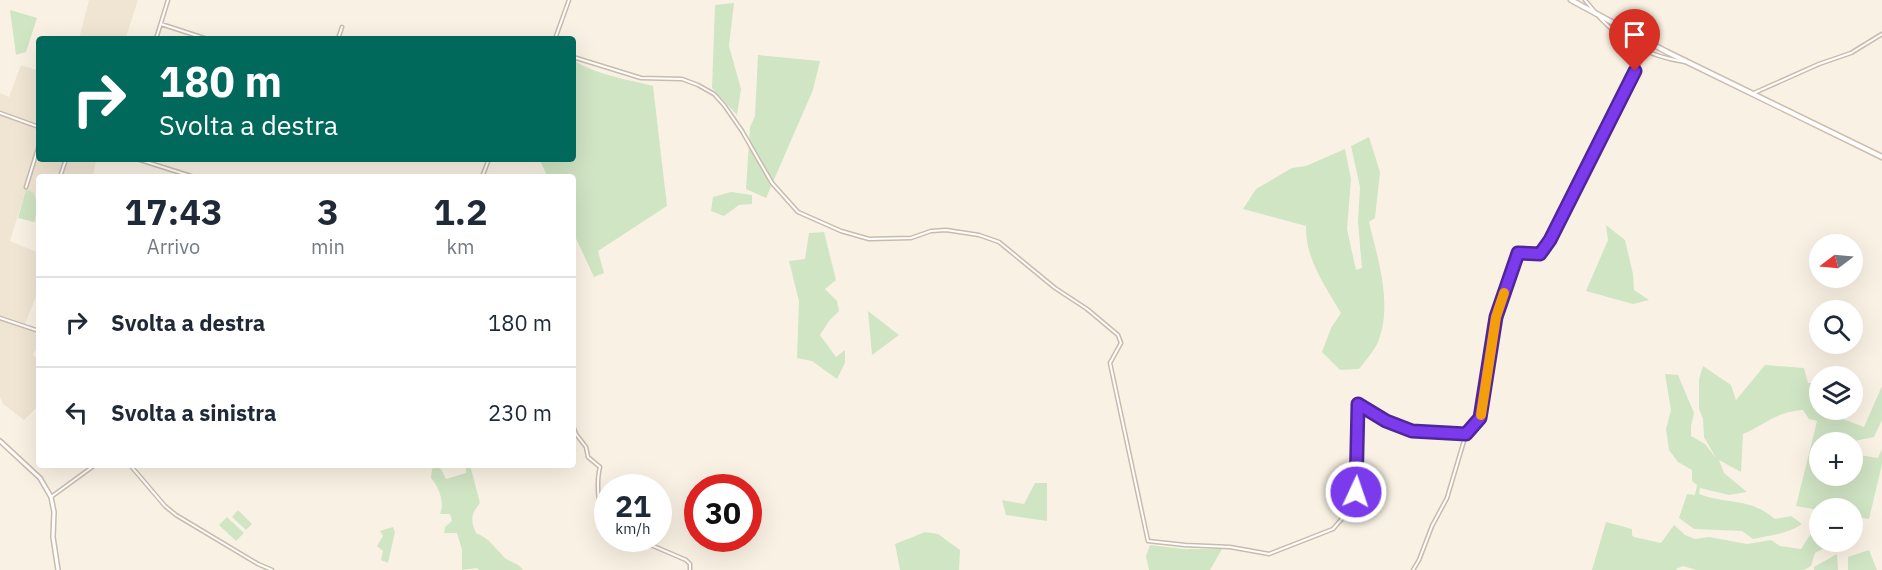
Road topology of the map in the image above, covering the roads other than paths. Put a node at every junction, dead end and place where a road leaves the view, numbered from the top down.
1 (168, 0) edge
2 (569, 0) edge
3 (1571, 0) edge
4 (1585, 0) edge
5 (1599, 17) junction
6 (161, 24) junction
7 (342, 27) dead end
8 (1882, 34) edge
9 (157, 36) edge
10 (198, 36) edge
11 (339, 36) edge
12 (556, 36) edge
13 (1645, 51) junction
14 (576, 58) edge
15 (1690, 63) junction
16 (1754, 93) junction
17 (0, 113) edge
18 (36, 126) edge
19 (36, 155) edge
20 (1882, 157) edge
21 (146, 162) edge
22 (184, 174) edge
23 (26, 187) dead end
24 (0, 318) edge
25 (36, 330) edge
26 (576, 434) edge
27 (1466, 434) junction
28 (0, 441) edge
29 (90, 468) edge
30 (133, 468) edge
31 (598, 474) edge
32 (51, 497) junction
33 (667, 552) edge
34 (263, 568) edge
35 (58, 570) edge
36 (272, 570) edge
37 (690, 570) edge
38 (1413, 570) edge

1 - 6 street
2 - 12 street
3 - 5 main road
4 - 5 street
5 - 13 street
5 - 15 main road
6 - 9 street
6 - 10 street
7 - 11 street
8 - 16 street
13 - 15 street
13 - 27 street
14 - 27 street
15 - 16 main road
16 - 20 main road
17 - 18 street
19 - 23 street
21 - 22 street
24 - 25 street
26 - 31 street
27 - 38 street
28 - 32 street
29 - 32 street
30 - 34 street
32 - 35 street
33 - 37 street
34 - 36 street

